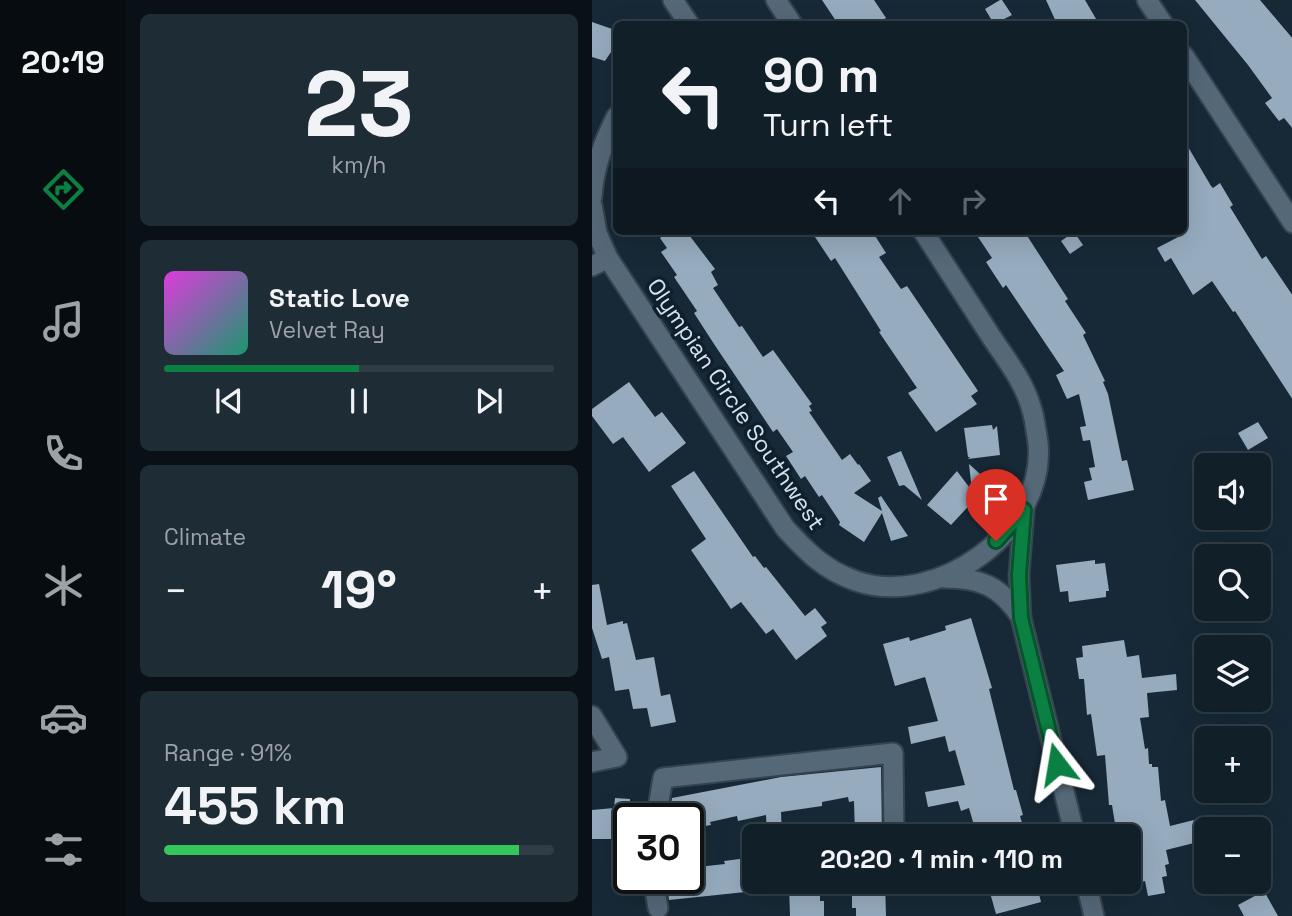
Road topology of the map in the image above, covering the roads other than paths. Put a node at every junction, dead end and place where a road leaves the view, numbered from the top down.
1 (673, 0) edge
2 (776, 0) edge
3 (1147, 0) edge
4 (687, 21) edge
5 (790, 21) edge
6 (1161, 21) edge
7 (1187, 60) edge
8 (613, 123) edge
9 (592, 197) edge
10 (1286, 201) edge
11 (592, 205) edge
12 (1293, 223) edge
13 (926, 235) edge
14 (600, 262) edge
15 (1024, 510) junction
16 (945, 578) junction
17 (1021, 618) junction
18 (592, 716) edge
19 (592, 762) edge
20 (659, 803) edge
21 (894, 824) edge
22 (1072, 824) edge
23 (656, 894) edge
24 (1089, 894) edge
25 (658, 908) dead end
26 (1094, 916) edge

1 - 4 street
2 - 5 street
3 - 6 street
7 - 10 street
8 - 9 street
10 - 12 street
11 - 14 street, Olympian Circle Southwest
13 - 15 street
14 - 16 street, Olympian Circle Southwest
15 - 16 street, Olympian Circle Southwest
15 - 17 street
16 - 17 street
17 - 22 street
18 - 19 street
20 - 21 street
23 - 25 street
24 - 26 street

